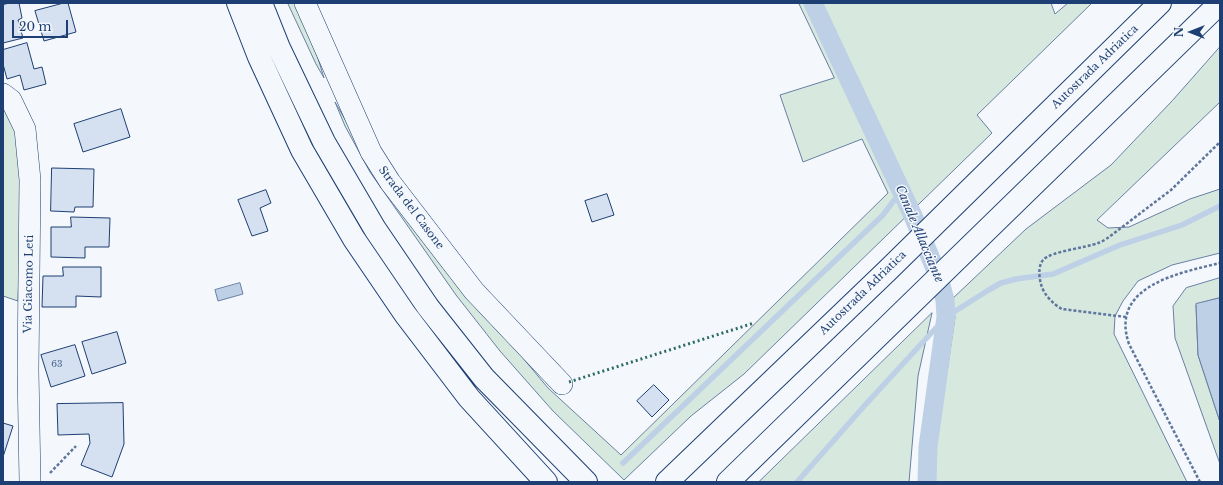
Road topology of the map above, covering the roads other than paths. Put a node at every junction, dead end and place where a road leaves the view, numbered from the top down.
1 (238, 3) edge
2 (262, 3) edge
3 (304, 3) edge
4 (1160, 3) edge
5 (1220, 3) edge
6 (3, 94) edge
7 (562, 384) dead end
8 (732, 477) edge
9 (39, 479) edge
10 (546, 482) edge
11 (586, 482) edge
12 (667, 482) edge

1 - 10 highway
2 - 11 highway
3 - 7 street, Strada del Casone
4 - 12 highway, Autostrada Adriatica
5 - 8 highway
6 - 9 street, Via Giacomo Leti

